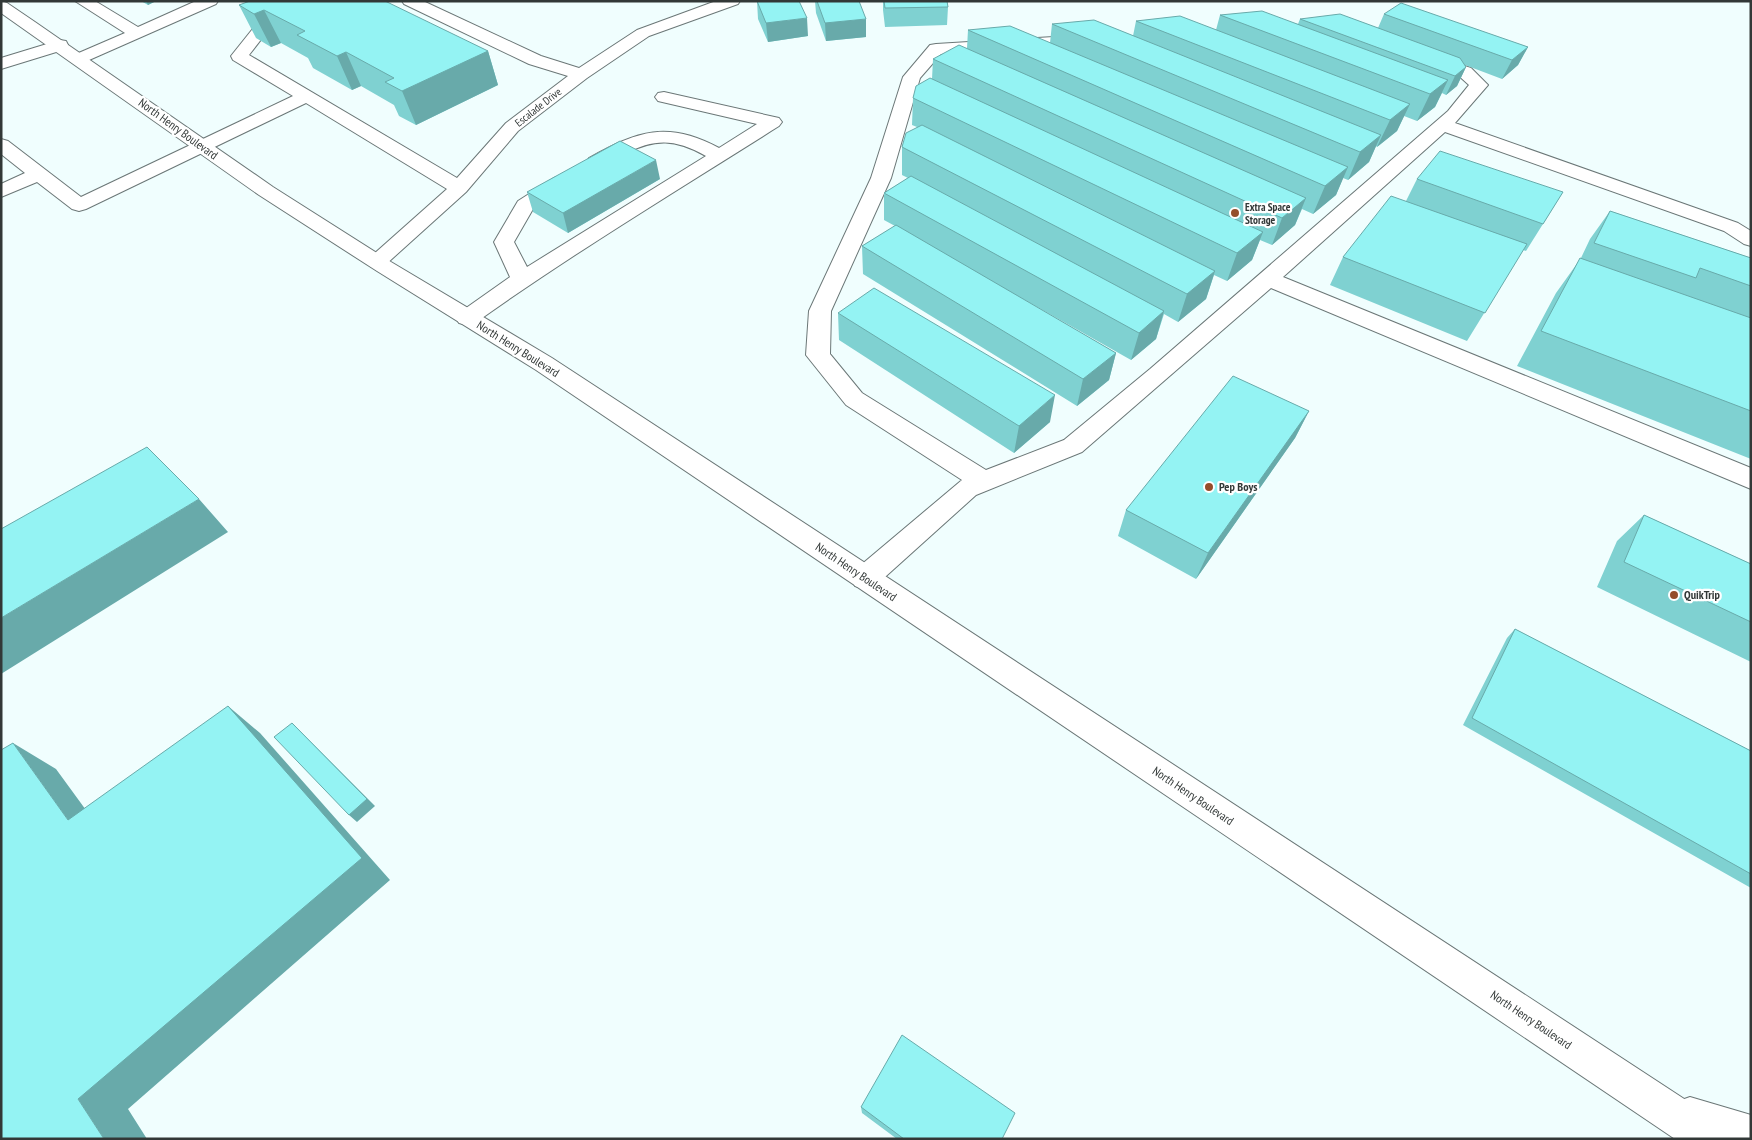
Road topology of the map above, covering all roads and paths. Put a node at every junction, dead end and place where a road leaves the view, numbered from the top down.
1 (83, 1) edge
2 (210, 1) edge
3 (283, 1) edge
4 (410, 1) edge
5 (732, 1) edge
6 (1, 6) edge
7 (138, 33) junction
8 (1103, 39) edge
9 (60, 45) junction
10 (1410, 53) edge
11 (80, 59) junction
12 (1, 64) edge
13 (580, 74) junction
14 (305, 96) junction
15 (664, 96) dead end
16 (1442, 125) junction
17 (1, 145) edge
18 (200, 146) junction
19 (720, 156) junction
20 (39, 174) junction
21 (459, 188) junction
22 (1, 191) edge
23 (1751, 240) edge
24 (377, 261) junction
25 (1267, 278) junction
26 (522, 279) junction
27 (468, 318) junction
28 (1751, 479) edge
29 (984, 482) junction
30 (865, 578) junction
31 (1662, 1107) junction
32 (1751, 1135) edge
33 (1710, 1139) edge

1 - 7 main road
2 - 7 main road
3 - 14 main road
4 - 13 main road
5 - 13 main road, Escalade Drive
6 - 9 main road, North Henry Boulevard
7 - 11 main road
8 - 29 main road
9 - 11 main road, North Henry Boulevard
9 - 12 main road
10 - 16 main road
11 - 18 main road, North Henry Boulevard
13 - 21 main road, Escalade Drive
14 - 18 main road
14 - 21 main road
15 - 19 main road
16 - 23 main road
16 - 25 main road
17 - 20 main road
18 - 20 main road
18 - 24 main road, North Henry Boulevard
19 - 26 main road
19 - 26 main road
20 - 22 main road
21 - 24 main road, Escalade Drive
24 - 27 main road, North Henry Boulevard
25 - 28 main road
25 - 29 main road
26 - 27 main road
27 - 30 main road, North Henry Boulevard
29 - 30 main road
30 - 31 main road, North Henry Boulevard
31 - 32 main road
31 - 33 main road, North Henry Boulevard

